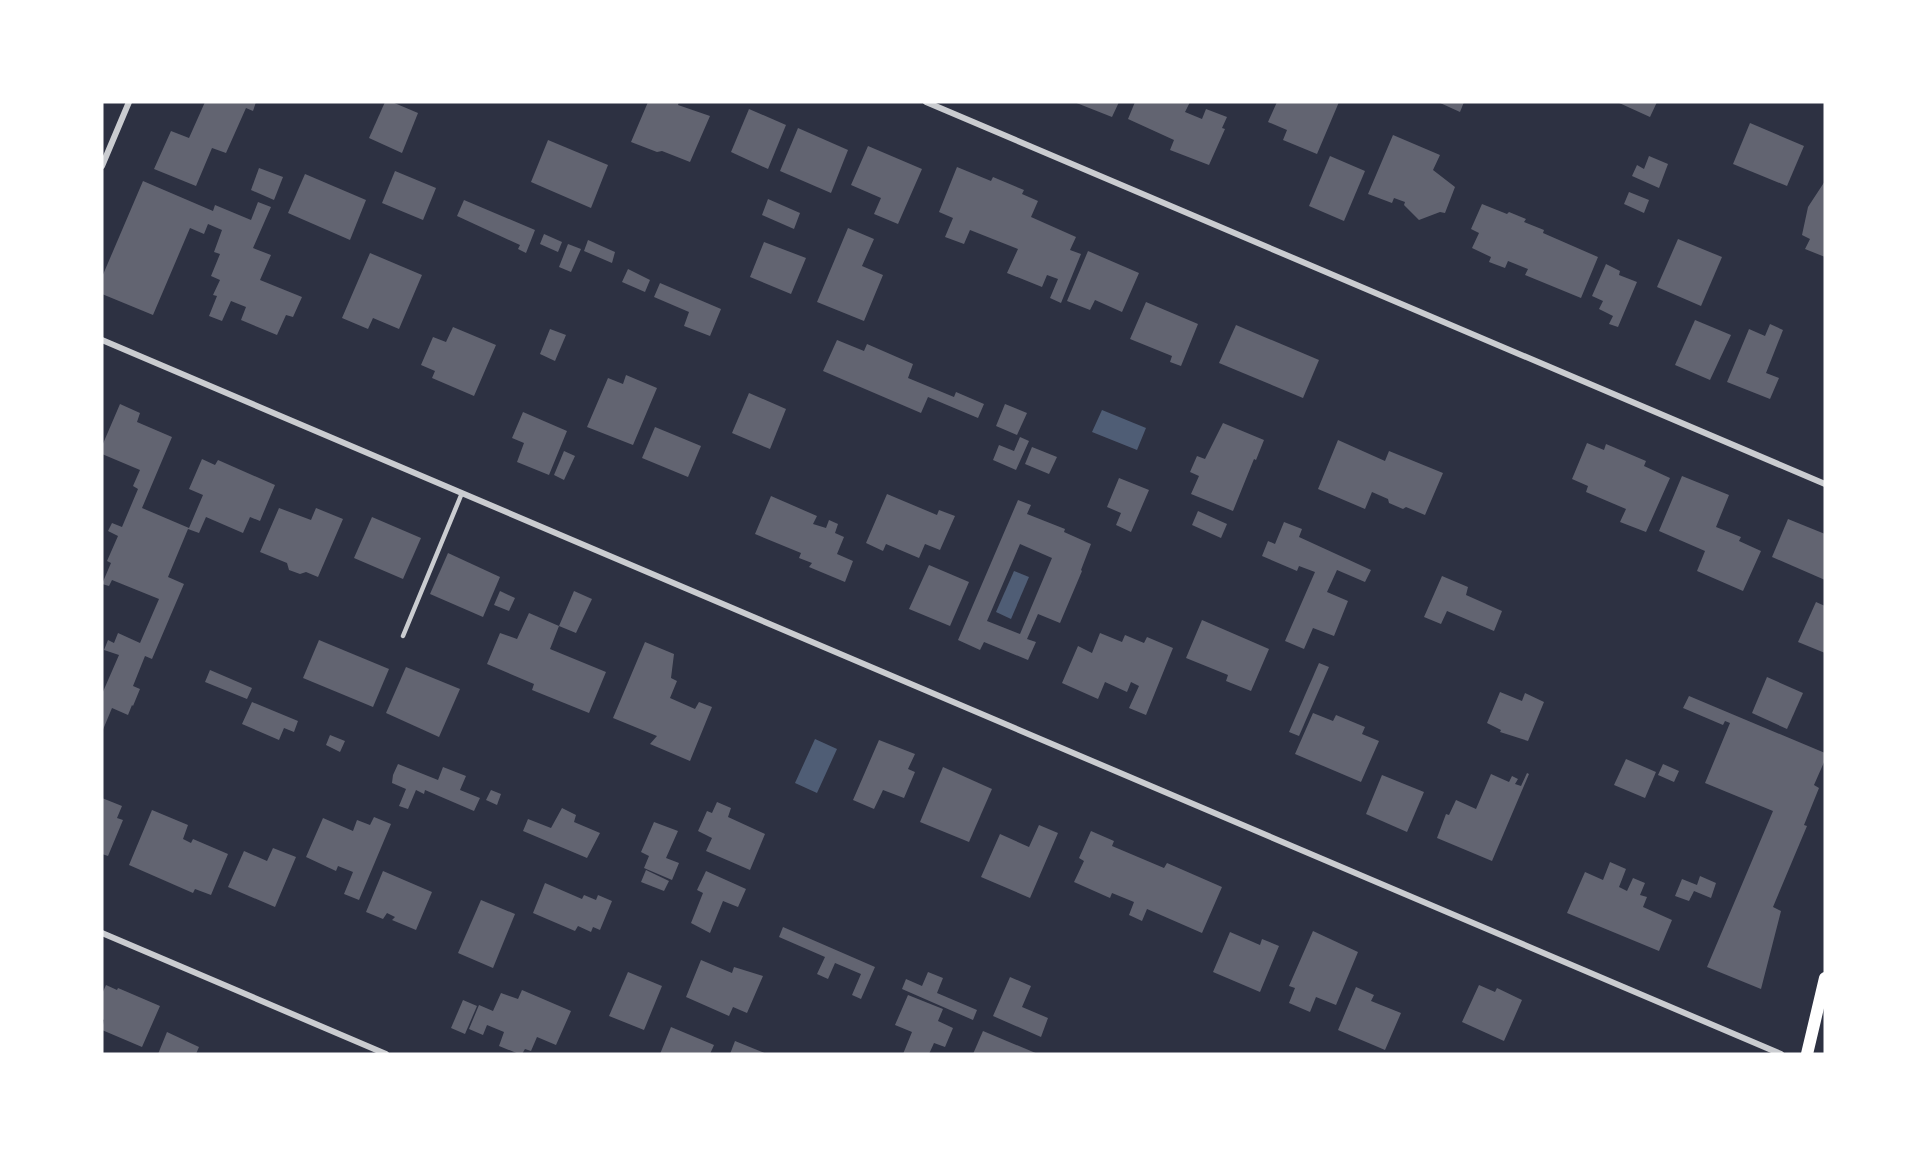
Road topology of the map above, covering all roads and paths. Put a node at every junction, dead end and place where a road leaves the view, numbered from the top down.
1 (129, 102) edge
2 (926, 102) edge
3 (102, 166) edge
4 (102, 340) edge
5 (1825, 484) edge
6 (462, 493) junction
7 (403, 636) dead end
8 (102, 933) edge
9 (1825, 978) edge
10 (386, 1054) edge
11 (1781, 1054) edge
12 (1807, 1054) edge

1 - 3 street
2 - 5 street
4 - 6 street
6 - 7 lane
6 - 11 street
8 - 10 street
9 - 12 main road

